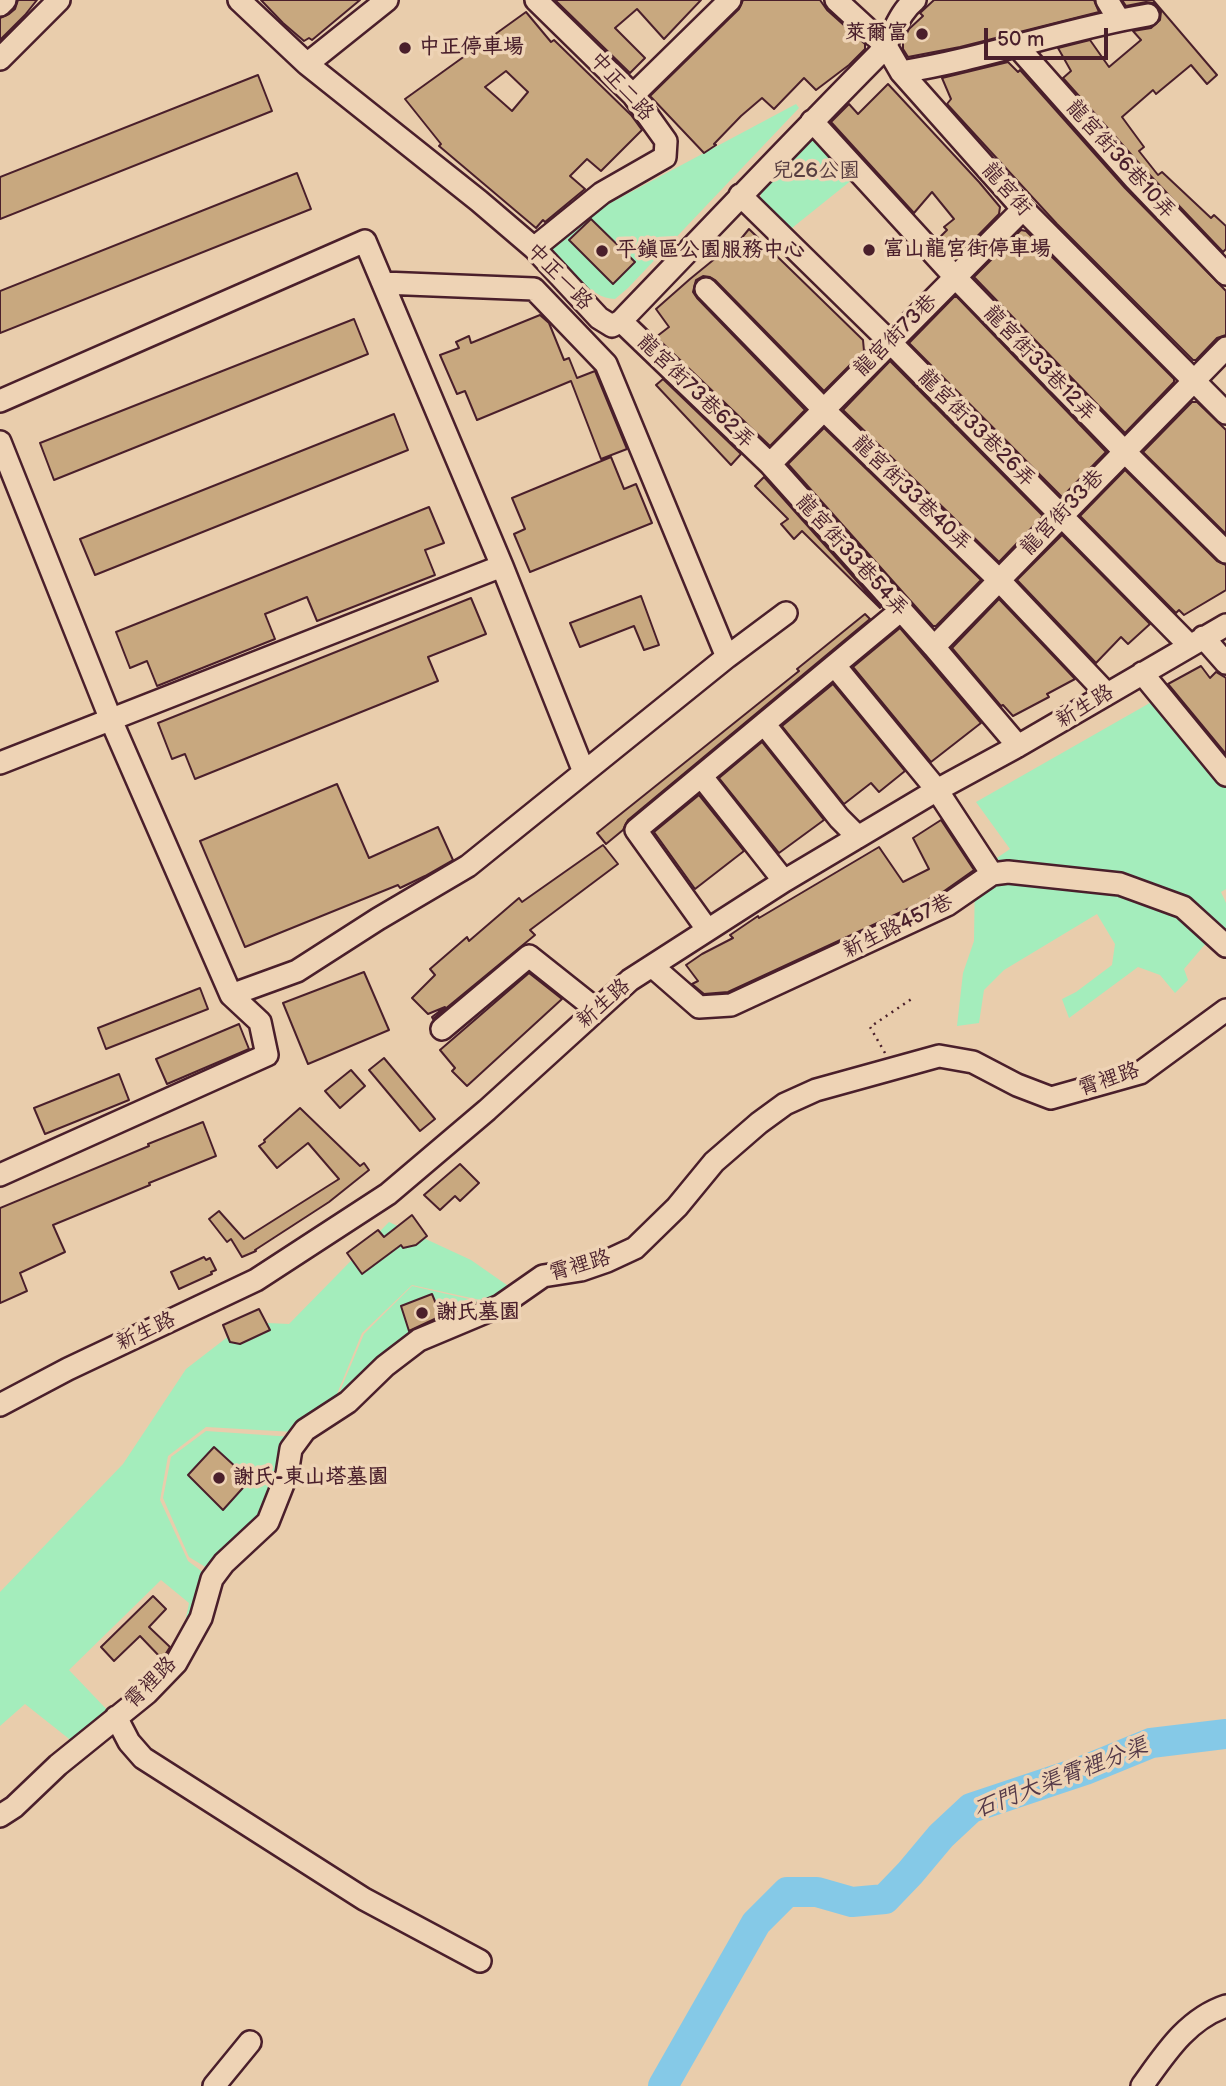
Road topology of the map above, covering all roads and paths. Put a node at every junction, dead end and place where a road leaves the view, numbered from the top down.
1 (5, 0) edge
2 (59, 0) edge
3 (387, 0) edge
4 (536, 0) edge
5 (730, 0) edge
6 (836, 0) edge
7 (915, 0) edge
8 (1107, 0) edge
9 (246, 2) edge
10 (0, 5) edge
11 (1148, 15) dead end
12 (1119, 20) junction
13 (1016, 45) junction
14 (887, 46) junction
15 (0, 59) edge
16 (307, 64) junction
17 (901, 72) junction
18 (633, 95) junction
19 (812, 121) junction
20 (740, 195) junction
21 (1023, 209) junction
22 (534, 248) junction
23 (1226, 274) edge
24 (955, 277) junction
25 (383, 283) junction
26 (706, 289) dead end
27 (621, 321) junction
28 (890, 342) junction
29 (1226, 348) edge
30 (1193, 381) junction
31 (0, 401) edge
32 (824, 410) junction
33 (1226, 412) edge
34 (0, 442) edge
35 (1124, 451) junction
36 (769, 464) junction
37 (1062, 516) junction
38 (1226, 552) edge
39 (502, 566) junction
40 (998, 579) junction
41 (901, 611) junction
42 (786, 613) dead end
43 (1226, 625) edge
44 (1196, 641) junction
45 (934, 646) junction
46 (727, 657) junction
47 (1226, 663) edge
48 (835, 667) junction
49 (1142, 673) junction
50 (1107, 694) junction
51 (111, 720) junction
52 (765, 725) junction
53 (1018, 746) junction
54 (0, 763) edge
55 (584, 772) junction
56 (1226, 775) edge
57 (702, 777) junction
58 (937, 790) junction
59 (858, 837) junction
60 (992, 874) junction
61 (784, 881) junction
62 (707, 929) junction
63 (1226, 946) edge
64 (652, 966) junction
65 (231, 995) junction
66 (913, 998) dead end
67 (597, 1010) junction
68 (1226, 1010) edge
69 (442, 1029) dead end
70 (893, 1068) junction
71 (0, 1175) edge
72 (4, 1397) edge
73 (116, 1717) junction
74 (0, 1816) edge
75 (480, 1961) dead end
76 (1226, 2006) edge
77 (250, 2042) dead end
78 (214, 2086) edge
79 (1142, 2086) edge

1 - 10 street
2 - 15 street
3 - 16 street
4 - 18 street, 中正二路
5 - 18 street
6 - 14 street, 龍宮街
7 - 14 street
8 - 12 street
9 - 16 street, 中正一路
11 - 12 street
12 - 13 street
13 - 17 street
13 - 23 street, 龍宮街36巷10弄
14 - 17 street, 龍宮街
14 - 19 street
16 - 22 street, 中正一路
17 - 21 street, 龍宮街
18 - 22 street, 中正二路
19 - 20 street
19 - 24 street, 龍宮街33巷12弄
20 - 27 street
20 - 28 street, 龍宮街33巷26弄
21 - 24 street, 龍宮街73巷
21 - 30 street, 龍宮街
22 - 27 street, 中正一路
24 - 28 street, 龍宮街73巷
24 - 35 street, 龍宮街33巷12弄
25 - 31 street
25 - 39 street
25 - 46 street
26 - 32 street, 龍宮街33巷40弄
27 - 36 street, 龍宮街73巷62弄
28 - 32 street, 龍宮街73巷
28 - 37 street, 龍宮街33巷26弄
29 - 30 street, 龍宮街33巷
30 - 33 street, 龍宮街
30 - 35 street, 龍宮街33巷
32 - 36 street, 龍宮街73巷
32 - 40 street, 龍宮街33巷40弄
34 - 51 street
35 - 37 street, 龍宮街33巷
35 - 38 street, 龍宮街33巷12弄
36 - 41 street, 龍宮街33巷54弄
37 - 40 street, 龍宮街33巷
37 - 44 street, 龍宮街33巷26弄
39 - 51 street
39 - 55 street
40 - 45 street, 龍宮街33巷
40 - 50 street, 龍宮街33巷40弄
41 - 45 street, 龍宮街33巷54弄
41 - 48 street
42 - 46 street
43 - 44 street, 新生路
44 - 47 street, 龍宮街33巷26弄
44 - 49 street, 新生路
45 - 53 street, 龍宮街33巷54弄
46 - 55 street
48 - 52 street
48 - 58 street
49 - 50 street, 新生路
49 - 56 street
50 - 53 street, 新生路
51 - 54 street
51 - 65 street
52 - 57 street
52 - 59 street
53 - 58 street, 新生路
55 - 65 street
57 - 61 street
57 - 62 street
58 - 59 street, 新生路
58 - 60 street
59 - 61 street, 新生路
60 - 63 street
60 - 64 street, 新生路457巷
61 - 62 street, 新生路
62 - 64 street, 新生路
64 - 67 street, 新生路
65 - 71 street
66 - 70 path
67 - 69 street
67 - 72 street, 新生路
68 - 70 street, 霄裡路
70 - 73 street, 霄裡路
73 - 74 street, 霄裡路
73 - 75 street
76 - 79 street
77 - 78 street

